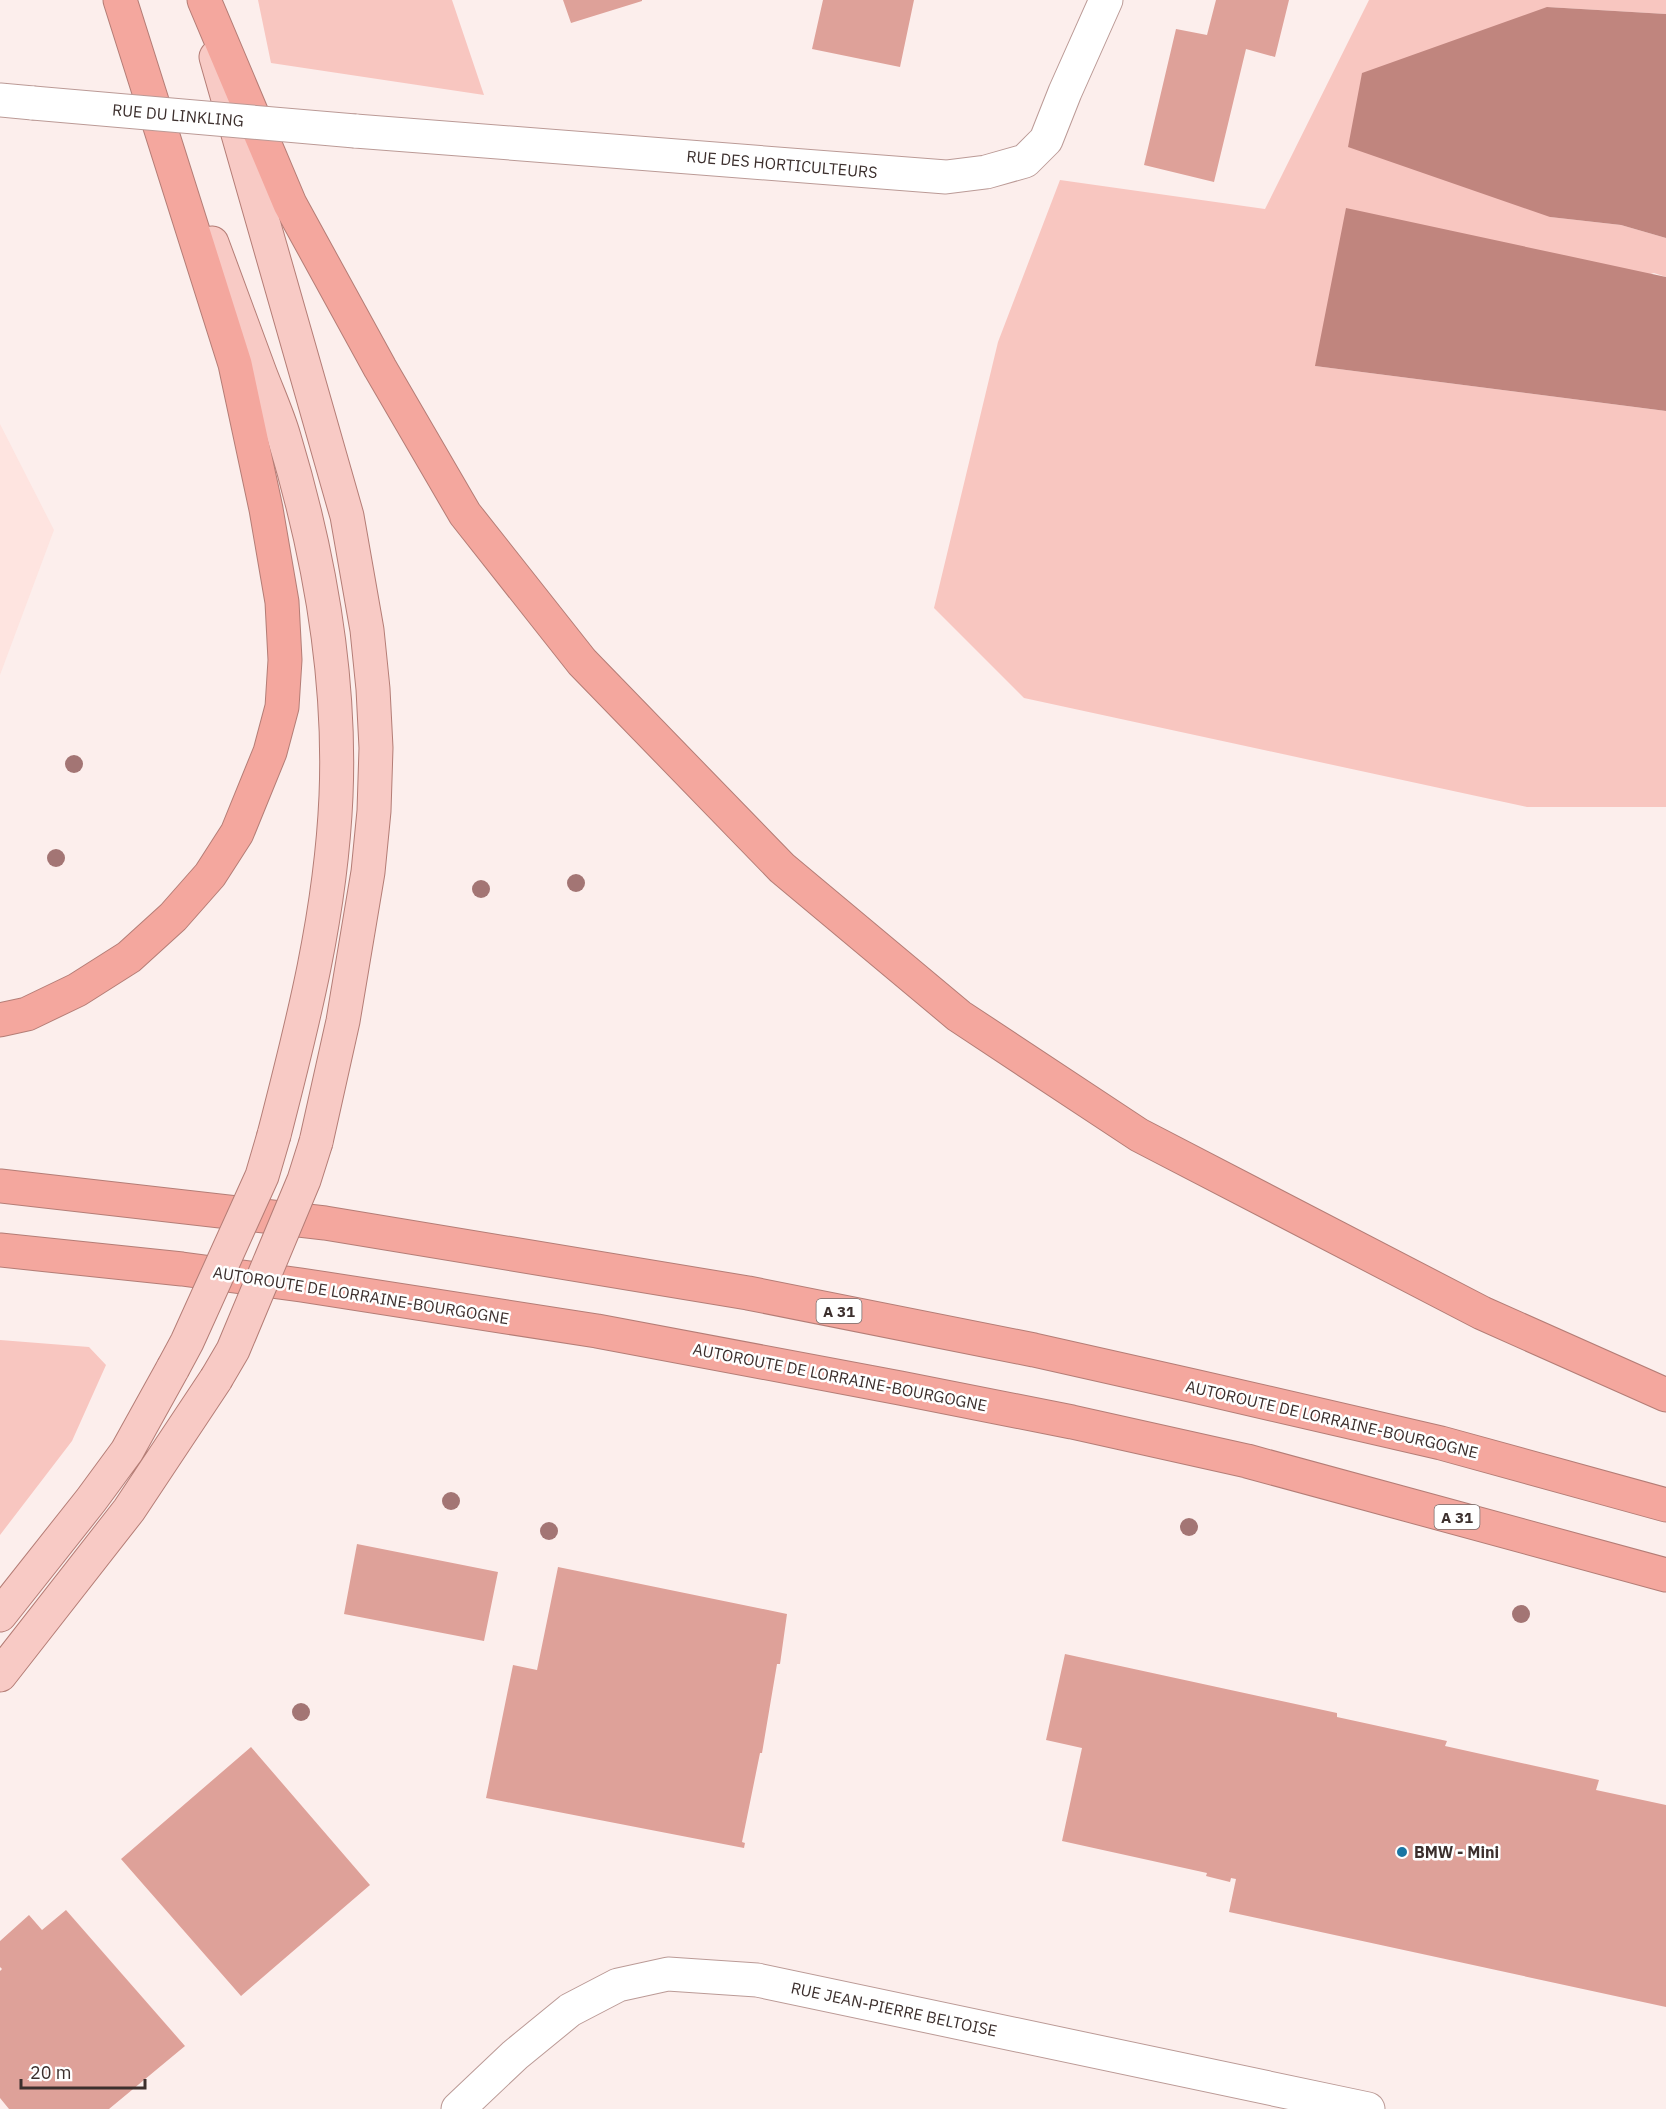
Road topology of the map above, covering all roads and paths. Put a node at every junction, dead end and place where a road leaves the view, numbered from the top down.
1 (120, 0) edge
2 (202, 0) edge
3 (1106, 0) edge
4 (0, 100) edge
5 (355, 131) joint
6 (0, 1020) edge
7 (0, 1186) edge
8 (0, 1250) edge
9 (1666, 1395) edge
10 (1666, 1505) edge
11 (1666, 1575) edge
12 (0, 1615) edge
13 (0, 1675) edge
14 (458, 2109) edge
15 (1368, 2109) edge

1 - 6 highway
1 - 12 main road, bridge
2 - 9 highway
2 - 13 main road, bridge
3 - 5 street, RUE DES HORTICULTEURS
4 - 5 street, RUE DU LINKLING, bridge
7 - 10 highway, AUTOROUTE DE LORRAINE-BOURGOGNE / A 31
8 - 11 highway, AUTOROUTE DE LORRAINE-BOURGOGNE / A 31
14 - 15 street, RUE JEAN-PIERRE BELTOISE

